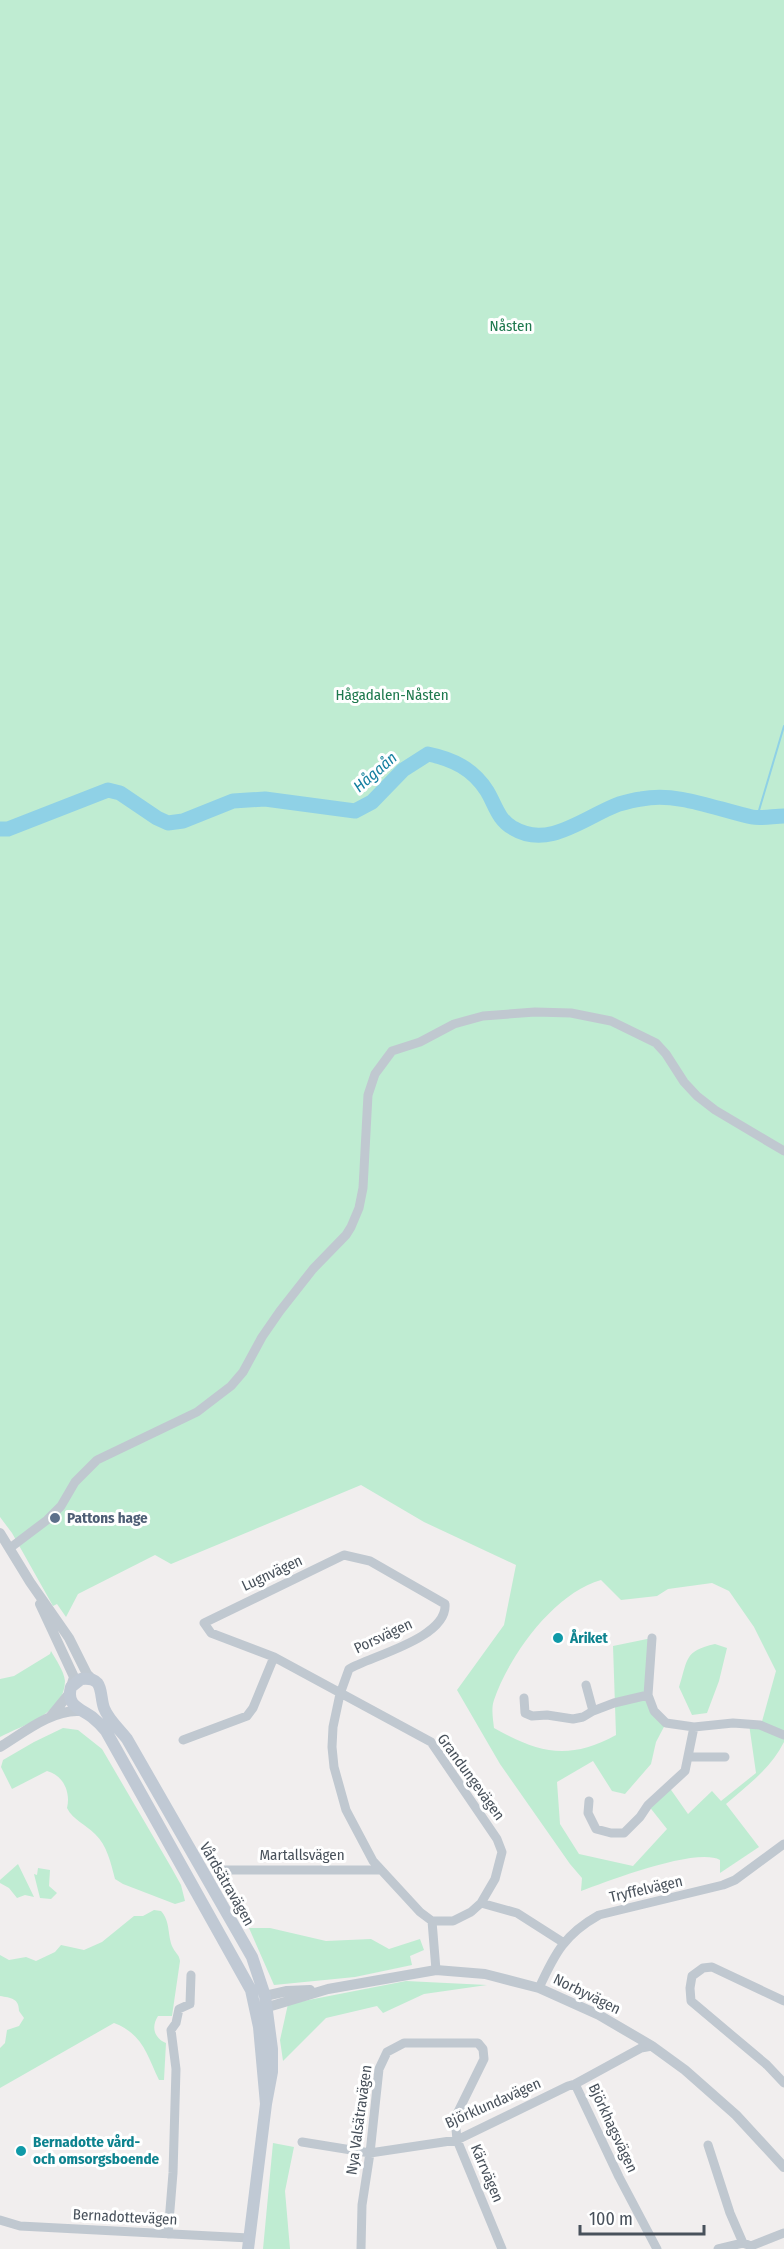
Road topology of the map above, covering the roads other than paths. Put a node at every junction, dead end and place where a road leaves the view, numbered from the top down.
1 (784, 1151) edge
2 (0, 1533) edge
3 (10, 1548) junction
4 (354, 1556) joint
5 (30, 1582) junction
6 (204, 1623) joint
7 (652, 1638) dead end
8 (274, 1657) junction
9 (93, 1680) junction
10 (585, 1685) dead end
11 (70, 1691) junction
12 (340, 1694) junction
13 (648, 1695) junction
14 (103, 1696) junction
15 (524, 1698) dead end
16 (593, 1711) junction
17 (83, 1712) junction
18 (49, 1719) junction
19 (694, 1727) junction
20 (784, 1736) edge
21 (183, 1740) dead end
22 (0, 1747) edge
23 (689, 1757) junction
24 (725, 1757) dead end
25 (589, 1801) dead end
26 (784, 1844) edge
27 (223, 1870) dead end
28 (381, 1870) junction
29 (481, 1903) junction
30 (432, 1921) junction
31 (564, 1943) junction
32 (436, 1970) junction
33 (191, 1975) dead end
34 (539, 1988) junction
35 (784, 2001) edge
36 (260, 2003) junction
37 (477, 2043) joint
38 (652, 2046) junction
39 (784, 2083) edge
40 (575, 2084) junction
41 (457, 2140) junction
42 (302, 2142) dead end
43 (708, 2145) dead end
44 (370, 2153) junction
45 (784, 2167) edge
46 (0, 2220) edge
47 (784, 2233) edge
48 (168, 2234) junction
49 (249, 2244) edge
50 (749, 2246) edge
51 (361, 2249) edge
52 (502, 2249) edge
53 (657, 2249) edge
54 (718, 2249) edge

1 - 3 street
2 - 3 street
3 - 5 street
4 - 6 street, Lugnvägen
4 - 12 street, Porsvägen
5 - 9 street
5 - 11 street
6 - 8 street, Grandungevägen
7 - 13 street
8 - 12 street, Grandungevägen
8 - 21 street
9 - 11 main road
9 - 14 main road
10 - 16 street
11 - 17 main road
11 - 18 street
12 - 28 street
12 - 29 street, Grandungevägen
13 - 16 street
13 - 19 street
14 - 17 main road
14 - 36 main road, Vårdsätravägen
15 - 16 street
17 - 18 street
17 - 36 main road, Vårdsätravägen
18 - 22 street
19 - 20 street
19 - 23 street
23 - 24 street
23 - 25 street
26 - 31 street, Tryffelvägen
27 - 28 street, Martallsvägen
28 - 30 street
29 - 30 street, Grandungevägen
29 - 31 street
30 - 32 street
31 - 34 street, Tryffelvägen
32 - 34 street, Norbyvägen
32 - 36 street, Norbyvägen
33 - 48 street
34 - 38 street, Norbyvägen
35 - 39 street
36 - 49 main road, Vårdsätravägen
37 - 41 street, Kärrvägen
37 - 44 street, Nya Valsätravägen
38 - 40 street, Björklundavägen
38 - 45 street, Norbyvägen
40 - 41 street, Björklundavägen
40 - 53 street, Björkhagsvägen
41 - 44 street, Björklundavägen
41 - 52 street, Kärrvägen
42 - 44 street, Björklundavägen
43 - 50 street
44 - 51 street, Nya Valsätravägen
46 - 48 street, Bernadottevägen
47 - 50 street
48 - 49 street, Bernadottevägen
50 - 54 street

